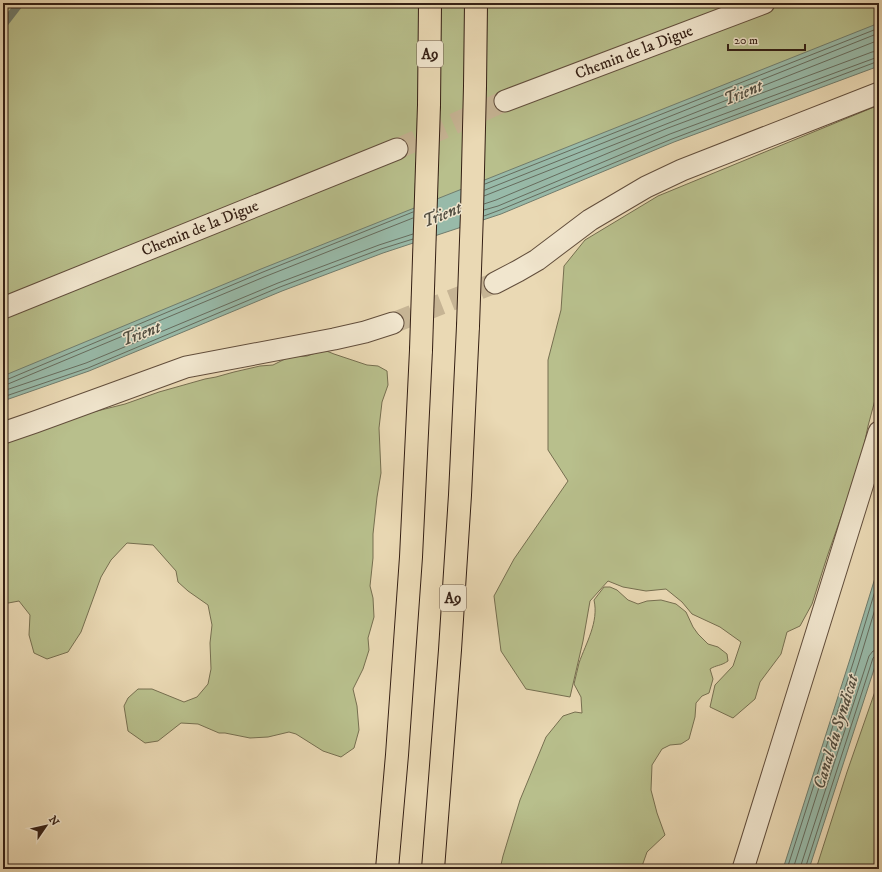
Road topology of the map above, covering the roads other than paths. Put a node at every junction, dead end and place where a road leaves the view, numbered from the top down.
1 (430, 3) edge
2 (476, 3) edge
3 (764, 3) edge
4 (879, 93) edge
5 (505, 101) tunnel mouth
6 (396, 149) tunnel mouth
7 (495, 283) tunnel mouth
8 (3, 308) edge
9 (393, 323) tunnel mouth
10 (879, 432) edge
11 (3, 433) edge
12 (387, 869) edge
13 (433, 869) edge
14 (743, 869) edge

1 - 12 highway, A9, bridge
2 - 13 highway, A9, bridge
3 - 5 street, Chemin de la Digue
4 - 7 street
6 - 8 street, Chemin de la Digue
9 - 11 street
10 - 14 street

